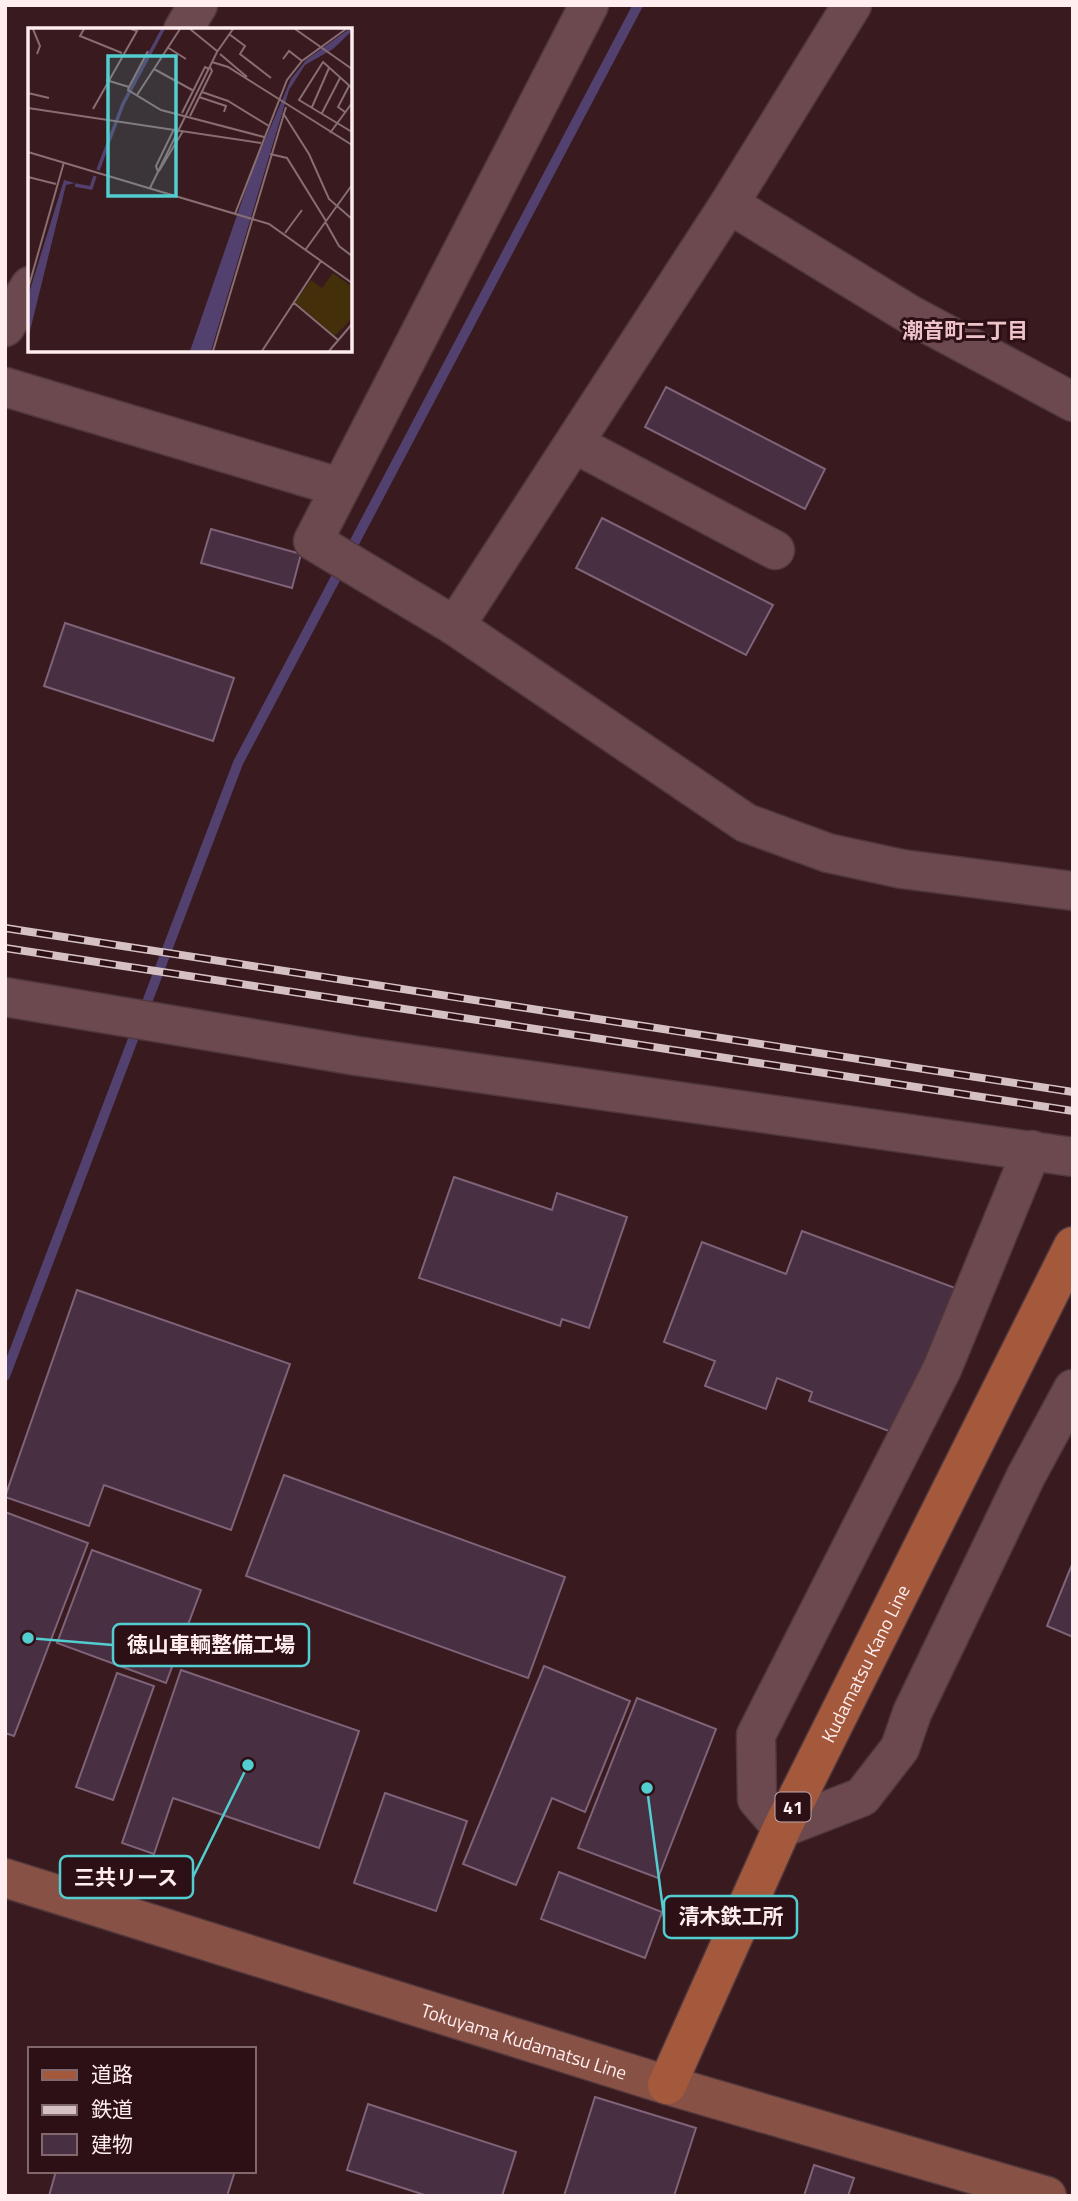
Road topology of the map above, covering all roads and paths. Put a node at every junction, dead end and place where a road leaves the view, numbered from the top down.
1 (198, 5) edge
2 (589, 5) edge
3 (852, 5) edge
4 (184, 28) edge
5 (729, 204) junction
6 (28, 289) edge
7 (5, 327) edge
8 (5, 387) edge
9 (1073, 402) edge
10 (575, 444) junction
11 (339, 487) junction
12 (775, 550) dead end
13 (455, 626) junction
14 (1073, 891) edge
15 (5, 997) edge
16 (1032, 1150) junction
17 (1073, 1157) edge
18 (1073, 1246) edge
19 (1073, 1389) edge
20 (782, 1828) junction
21 (5, 1878) edge
22 (667, 2085) junction
23 (1047, 2196) edge

1 - 4 street
2 - 11 street
3 - 5 street
5 - 9 street
5 - 10 street
6 - 7 street
8 - 11 street
10 - 12 street
10 - 13 street
11 - 13 street
13 - 14 street
15 - 16 street
16 - 17 street
16 - 20 street
18 - 20 main road, Kudamatsu Kano Line / 41
19 - 20 street
20 - 22 main road, Kudamatsu Kano Line / 41
21 - 22 main road, Tokuyama Kudamatsu Line
22 - 23 main road, Tokuyama Kudamatsu Line

